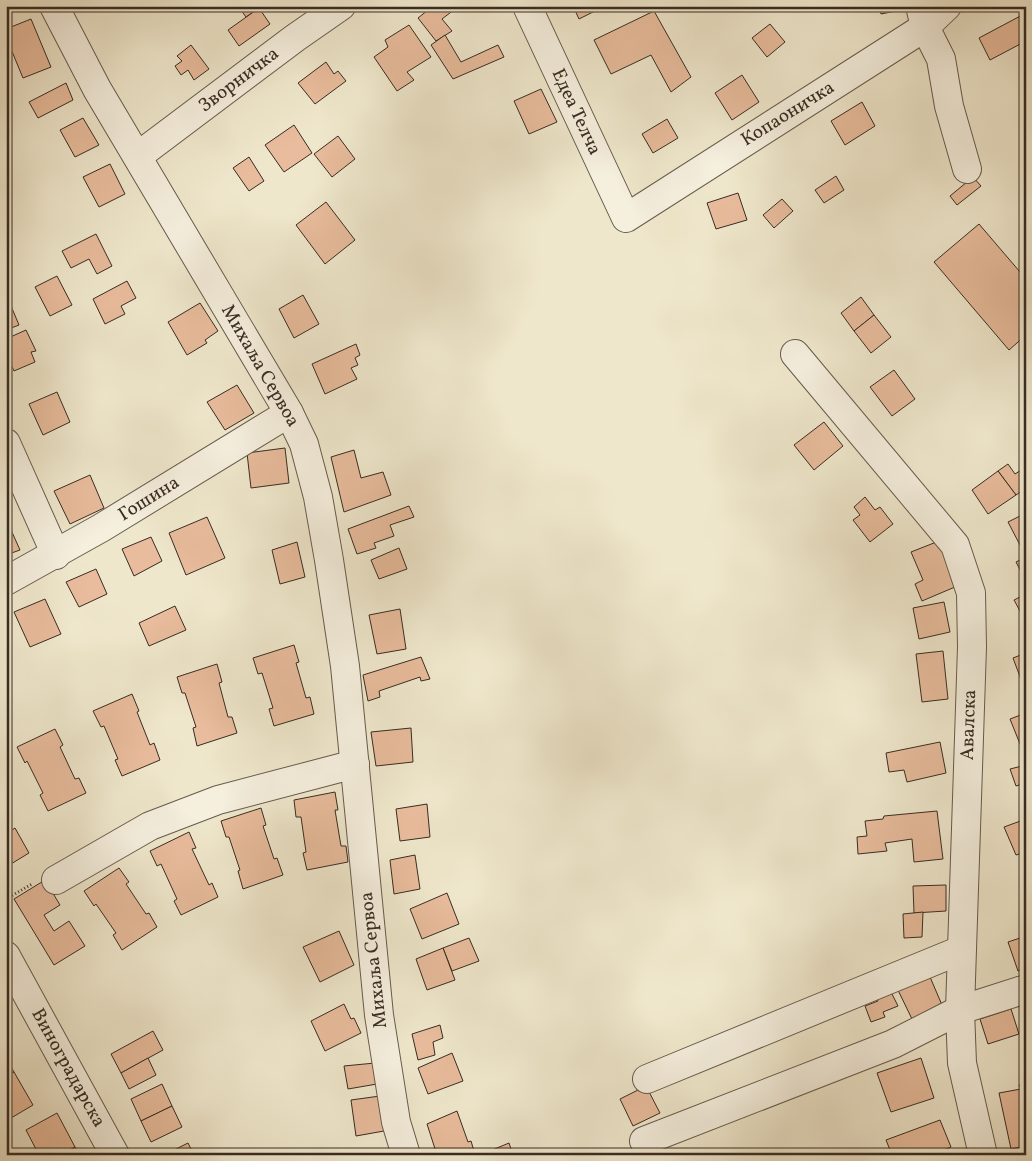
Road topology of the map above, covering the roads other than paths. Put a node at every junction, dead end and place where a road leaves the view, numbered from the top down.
1 (54, 6) edge
2 (341, 6) edge
3 (527, 6) edge
4 (948, 6) edge
5 (922, 17) edge
6 (138, 156) junction
7 (967, 169) dead end
8 (626, 218) joint
9 (795, 354) dead end
10 (289, 413) junction
11 (6, 443) edge
12 (56, 555) junction
13 (6, 581) edge
14 (354, 764) junction
15 (56, 880) dead end
16 (961, 950) junction
17 (6, 956) edge
18 (1026, 989) edge
19 (960, 1010) junction
20 (647, 1078) dead end
21 (644, 1141) dead end
22 (115, 1155) edge
23 (406, 1155) edge
24 (983, 1155) edge

1 - 6 street, Михаља Сервоа
2 - 6 street, Зворничка
3 - 8 street, Едеа Телча
4 - 5 street, Копаоничка
5 - 7 street
5 - 8 street, Копаоничка
6 - 10 street, Михаља Сервоа
9 - 16 street, Авалска
10 - 12 street, Гошина
10 - 14 street, Михаља Сервоа
11 - 12 street
12 - 13 street, Гошина
14 - 15 street
14 - 23 street, Михаља Сервоа
16 - 19 street, Авалска
16 - 20 street
17 - 22 street, Виноградарска
18 - 19 street
19 - 21 street
19 - 24 street, Авалска

